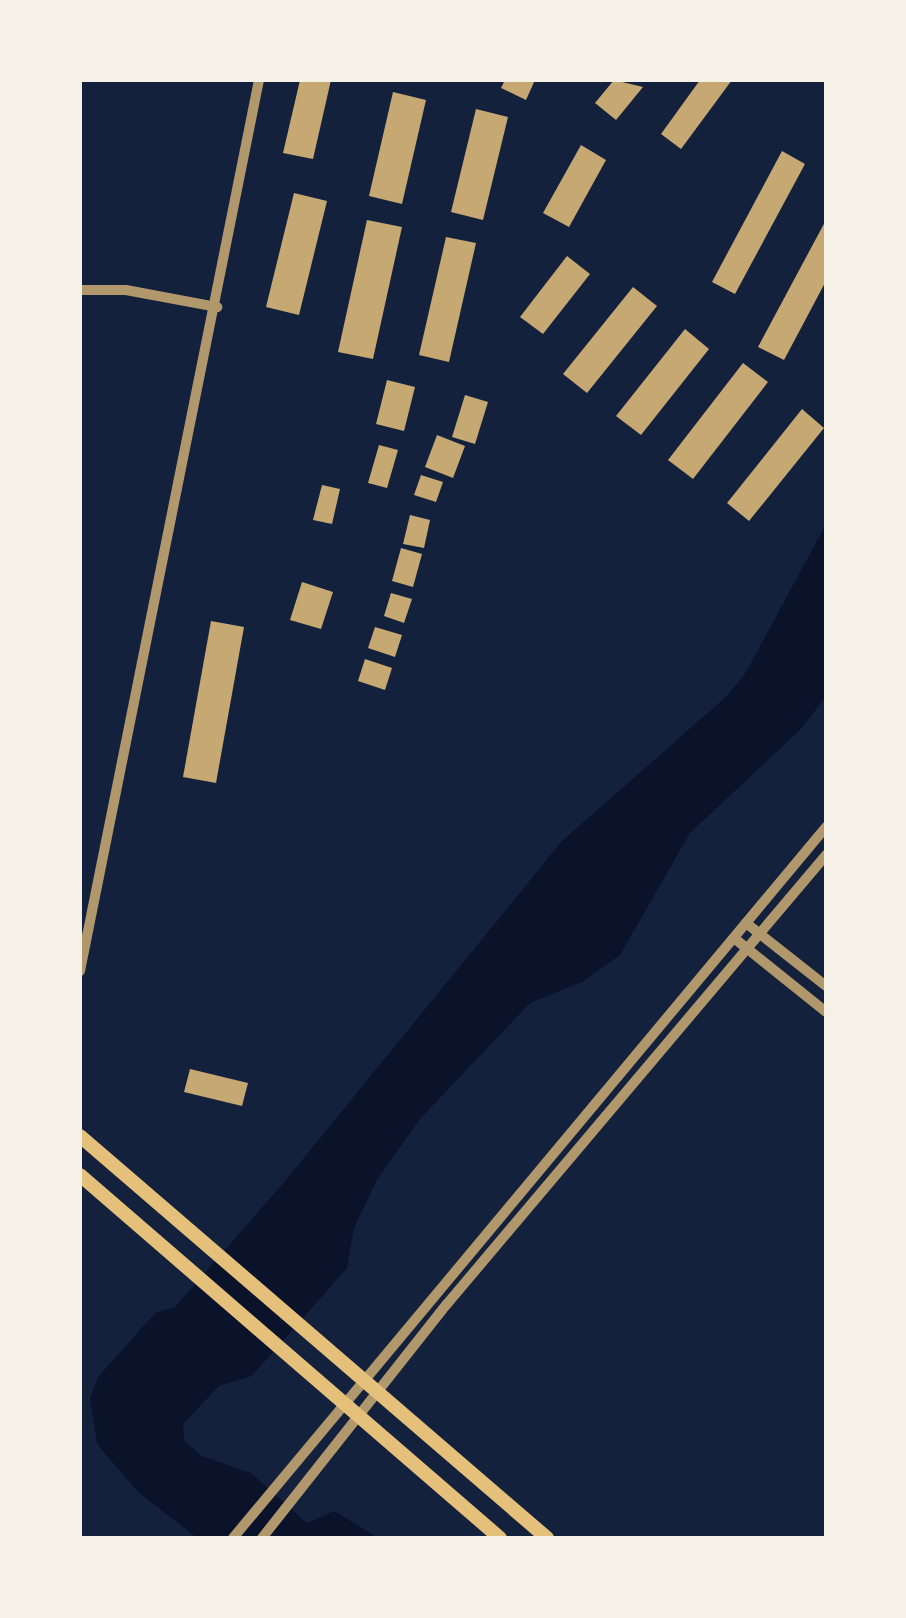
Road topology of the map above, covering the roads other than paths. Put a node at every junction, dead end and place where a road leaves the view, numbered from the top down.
1 (259, 80) edge
2 (80, 290) edge
3 (217, 307) junction
4 (826, 827) edge
5 (826, 855) edge
6 (746, 923) junction
7 (761, 934) junction
8 (734, 938) junction
9 (748, 949) junction
10 (80, 971) edge
11 (826, 986) edge
12 (826, 1012) edge
13 (80, 1136) edge
14 (80, 1175) edge
15 (362, 1378) junction
16 (378, 1391) junction
17 (344, 1400) junction
18 (360, 1413) junction
19 (233, 1538) edge
20 (262, 1538) edge
21 (500, 1538) edge
22 (547, 1538) edge

1 - 3 street
2 - 3 street
3 - 10 street
4 - 6 street
5 - 7 street
6 - 7 street
6 - 8 street
7 - 9 street
7 - 11 street
8 - 9 street
8 - 15 street
9 - 12 street
9 - 16 street
13 - 15 main road
14 - 17 main road
15 - 16 main road
15 - 17 street
16 - 18 street
16 - 22 main road
17 - 18 main road
17 - 19 street
18 - 20 street
18 - 21 main road

